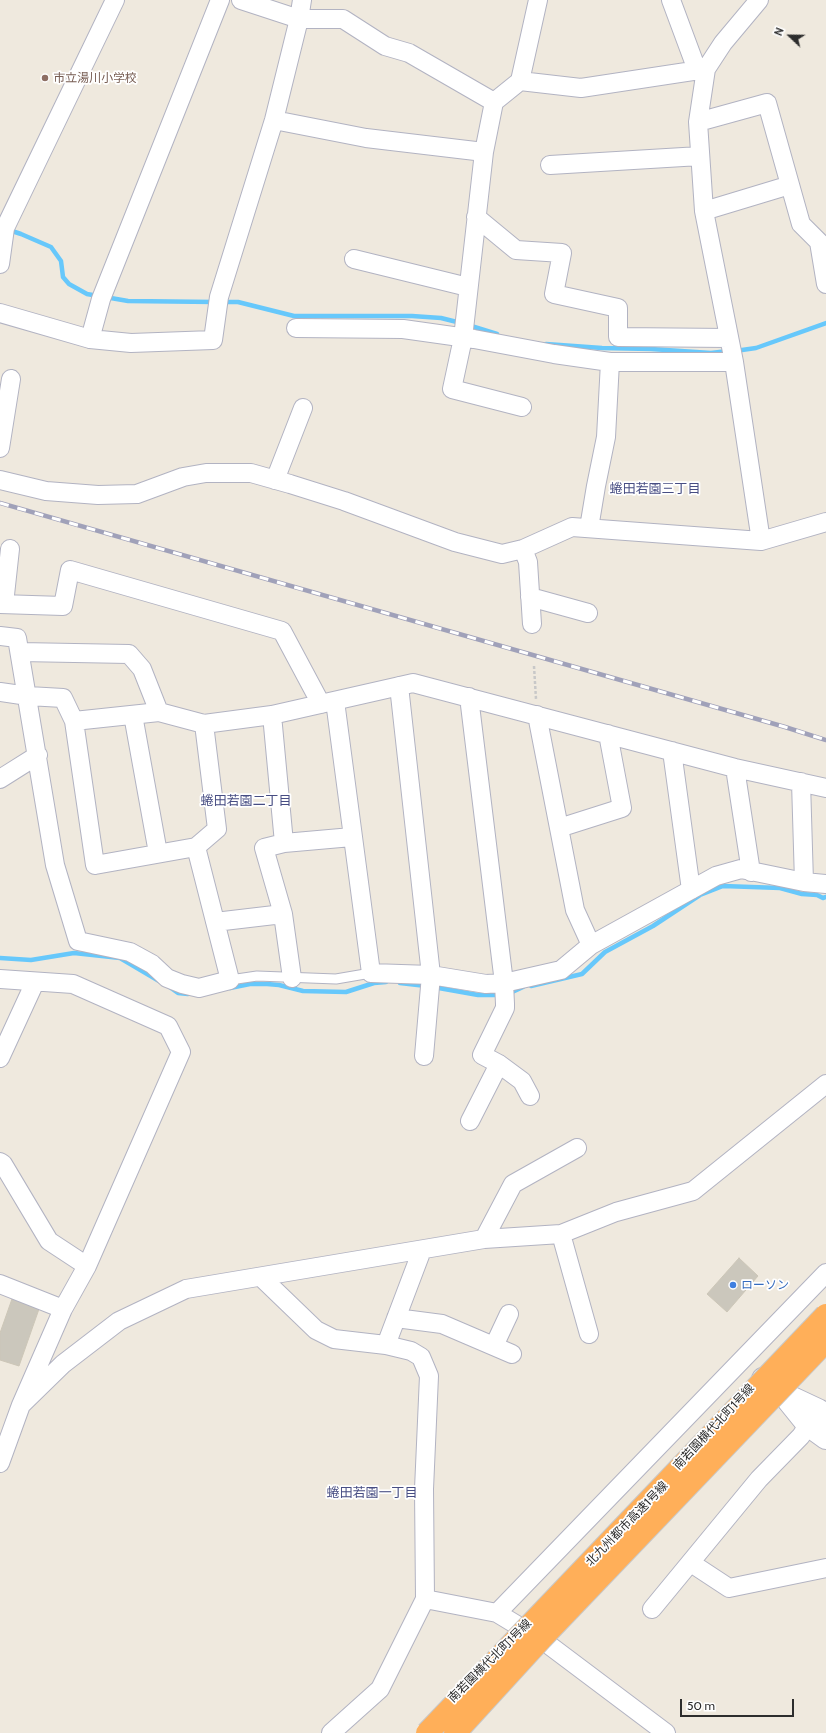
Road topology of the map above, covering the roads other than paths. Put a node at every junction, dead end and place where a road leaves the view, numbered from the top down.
1 (115, 0) edge
2 (220, 0) edge
3 (242, 0) edge
4 (302, 0) edge
5 (538, 0) edge
6 (671, 0) edge
7 (759, 0) edge
8 (299, 19) junction
9 (702, 70) junction
10 (520, 81) junction
11 (494, 102) junction
12 (274, 120) junction
13 (698, 122) junction
14 (484, 152) junction
15 (700, 156) junction
16 (550, 165) dead end
17 (790, 185) junction
18 (704, 211) junction
19 (476, 217) junction
20 (354, 259) dead end
21 (0, 264) edge
22 (826, 284) edge
23 (468, 287) junction
24 (0, 313) edge
25 (296, 328) dead end
26 (463, 338) junction
27 (729, 338) junction
28 (90, 339) junction
29 (610, 362) junction
30 (734, 362) junction
31 (11, 379) dead end
32 (522, 407) dead end
33 (303, 408) dead end
34 (0, 448) edge
35 (0, 480) edge
36 (275, 480) junction
37 (826, 522) edge
38 (589, 528) junction
39 (761, 541) junction
40 (10, 549) dead end
41 (523, 549) junction
42 (530, 597) junction
43 (2, 604) edge
44 (588, 613) dead end
45 (532, 624) dead end
46 (0, 636) edge
47 (20, 652) junction
48 (399, 686) junction
49 (0, 692) edge
50 (28, 696) junction
51 (469, 697) junction
52 (328, 702) junction
53 (158, 712) junction
54 (133, 715) junction
55 (272, 715) junction
56 (537, 715) junction
57 (74, 721) junction
58 (204, 724) junction
59 (608, 734) junction
60 (672, 751) junction
61 (38, 755) junction
62 (735, 768) junction
63 (0, 779) edge
64 (801, 782) junction
65 (826, 788) edge
66 (559, 828) junction
67 (352, 837) junction
68 (284, 843) junction
69 (196, 847) junction
70 (158, 853) junction
71 (751, 872) junction
72 (804, 882) junction
73 (826, 884) edge
74 (691, 890) junction
75 (283, 914) junction
76 (215, 922) junction
77 (591, 945) junction
78 (371, 973) junction
79 (292, 978) junction
80 (0, 979) edge
81 (230, 980) junction
82 (35, 982) junction
83 (430, 984) junction
84 (504, 993) junction
85 (424, 1056) dead end
86 (0, 1058) edge
87 (499, 1064) junction
88 (826, 1084) edge
89 (530, 1096) dead end
90 (470, 1121) dead end
91 (577, 1148) dead end
92 (0, 1162) edge
93 (561, 1234) junction
94 (484, 1239) junction
95 (422, 1250) junction
96 (87, 1266) junction
97 (826, 1273) edge
98 (261, 1277) junction
99 (0, 1284) edge
100 (63, 1309) junction
101 (826, 1310) edge
102 (509, 1314) dead end
103 (826, 1315) edge
104 (396, 1318) junction
105 (589, 1334) dead end
106 (826, 1341) edge
107 (386, 1346) junction
108 (494, 1346) junction
109 (826, 1349) edge
110 (512, 1354) dead end
111 (761, 1378) junction
112 (783, 1394) junction
113 (22, 1405) junction
114 (817, 1420) edge
115 (826, 1438) edge
116 (0, 1463) edge
117 (691, 1563) junction
118 (826, 1568) edge
119 (425, 1599) junction
120 (652, 1609) dead end
121 (497, 1613) junction
122 (524, 1628) junction
123 (545, 1642) junction
124 (331, 1733) edge
125 (418, 1733) edge
126 (427, 1733) edge
127 (454, 1733) edge
128 (459, 1733) edge
129 (666, 1733) edge

1 - 21 street
2 - 28 street
3 - 8 street
4 - 8 street
5 - 10 street
6 - 9 street
7 - 9 street
8 - 11 street
8 - 12 street
9 - 10 street
9 - 13 street
10 - 11 street
11 - 14 street
12 - 14 street
12 - 28 street
13 - 15 street
13 - 17 street
14 - 19 street
15 - 16 street
15 - 18 street
17 - 18 street
17 - 22 street
18 - 27 street
19 - 23 street
19 - 27 street
20 - 23 street
23 - 26 street
24 - 28 street
25 - 26 street
26 - 29 street
26 - 32 street
27 - 30 street
29 - 30 street
29 - 38 street
30 - 39 street
31 - 34 street
33 - 36 street
35 - 36 street
36 - 41 street
37 - 39 street
38 - 39 street
38 - 41 street
40 - 43 street
41 - 42 street
42 - 44 street
42 - 45 street
43 - 52 street
46 - 47 street
47 - 50 street
47 - 53 street
48 - 51 street
48 - 52 street
48 - 83 street
49 - 50 street
50 - 57 street
50 - 61 street
51 - 56 street
51 - 84 street
52 - 55 street
52 - 67 street
53 - 54 street
53 - 58 street
54 - 57 street
54 - 70 street
55 - 58 street
55 - 68 street
56 - 59 street
56 - 66 street
57 - 70 street
58 - 69 street
59 - 60 street
59 - 66 street
60 - 62 street
60 - 74 street
61 - 63 street
61 - 81 street
62 - 64 street
62 - 71 street
64 - 65 street
64 - 72 street
66 - 77 street
67 - 68 street
67 - 78 street
68 - 75 street
69 - 70 street
69 - 76 street
71 - 72 street
71 - 74 street
72 - 73 street
74 - 77 street
75 - 76 street
75 - 79 street
76 - 81 street
77 - 84 street
78 - 79 lane
78 - 83 street
79 - 81 lane
80 - 82 street
82 - 86 street
82 - 96 street
83 - 84 street
83 - 85 street
84 - 87 street
87 - 89 street
87 - 90 street
88 - 93 street
91 - 94 street
92 - 96 street
93 - 94 street
93 - 105 street
94 - 95 street
95 - 98 street
95 - 104 street
96 - 100 street
97 - 121 street
98 - 107 street
98 - 113 street
99 - 100 street
100 - 113 street
101 - 111 street, 南若園横代北町1号線
102 - 108 street
103 - 126 highway, 北九州都市高速1号線, bridge
104 - 107 street
104 - 108 street
106 - 127 highway, 北九州都市高速1号線, bridge
107 - 119 street
108 - 110 street
109 - 112 street, 南若園横代北町1号線
111 - 112 street
111 - 122 street, 南若園横代北町1号線
112 - 114 street
112 - 123 street, 南若園横代北町1号線
113 - 116 street
114 - 115 street
114 - 117 street
117 - 118 street
117 - 120 street
119 - 121 street
119 - 124 street
121 - 122 street
122 - 123 street
122 - 125 street, 南若園横代北町1号線
123 - 128 street, 南若園横代北町1号線
123 - 129 street

